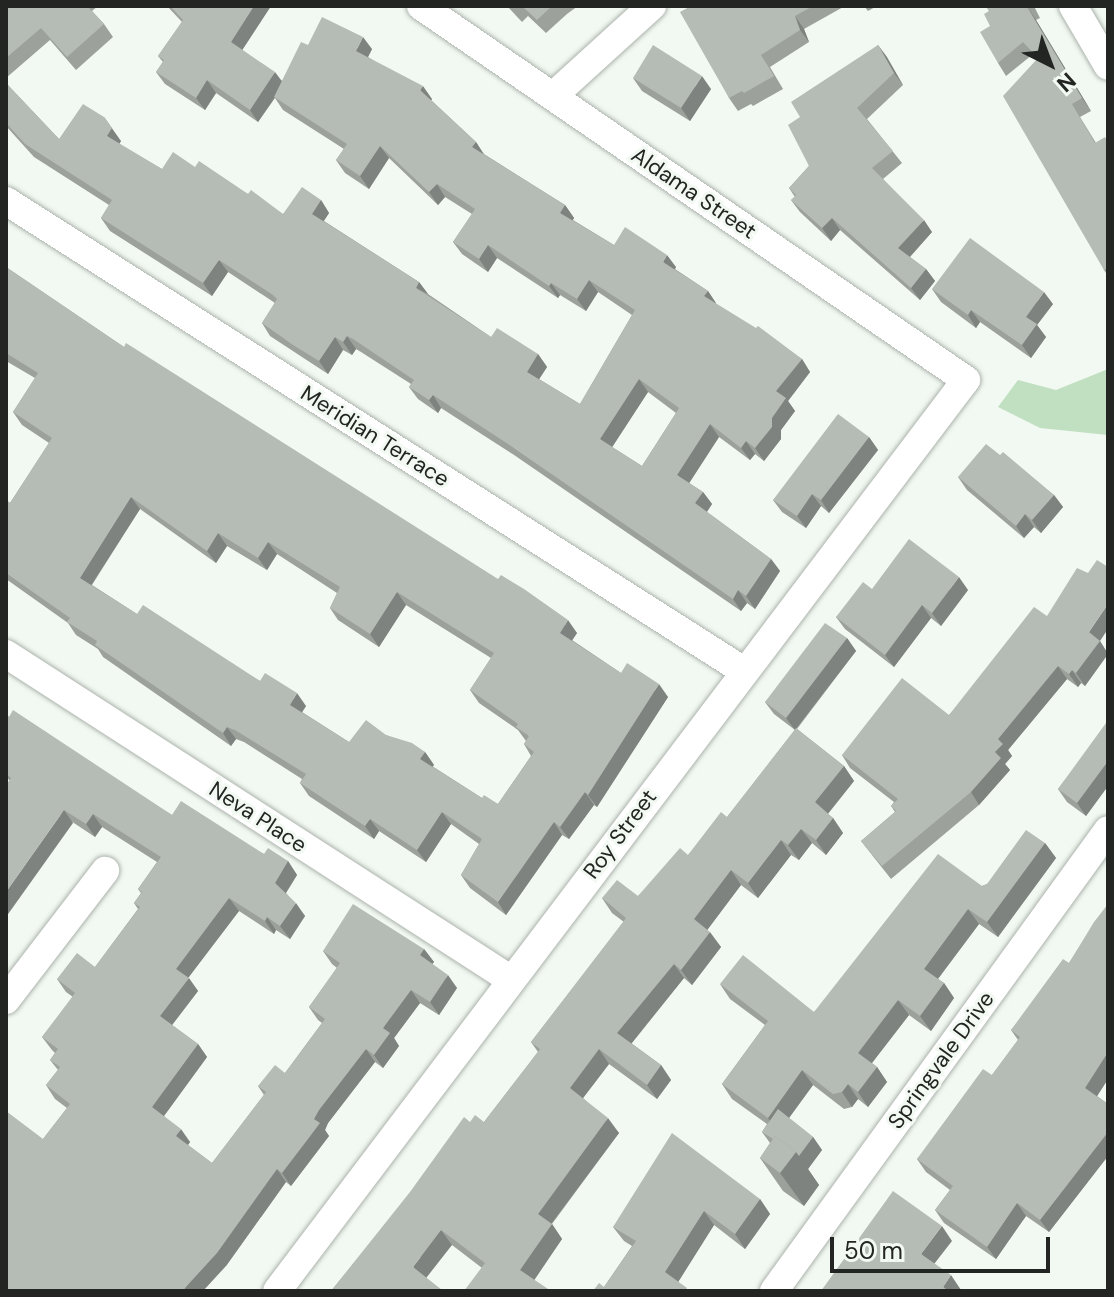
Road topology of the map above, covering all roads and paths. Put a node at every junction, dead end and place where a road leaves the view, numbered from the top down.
1 (421, 6) edge
2 (652, 6) edge
3 (1073, 6) edge
4 (1108, 66) edge
5 (553, 96) junction
6 (6, 201) edge
7 (966, 380) joint
8 (6, 654) edge
9 (744, 671) junction
10 (1108, 830) edge
11 (105, 871) dead end
12 (510, 979) junction
13 (6, 1000) edge
14 (277, 1291) edge
15 (774, 1291) edge

1 - 5 street, Aldama Street
2 - 5 street
3 - 4 street
5 - 7 street, Aldama Street
6 - 9 street, Meridian Terrace
7 - 9 street, Roy Street
8 - 12 street, Neva Place
9 - 12 street, Roy Street
10 - 15 street, Springvale Drive
11 - 13 street
12 - 14 street, Roy Street

